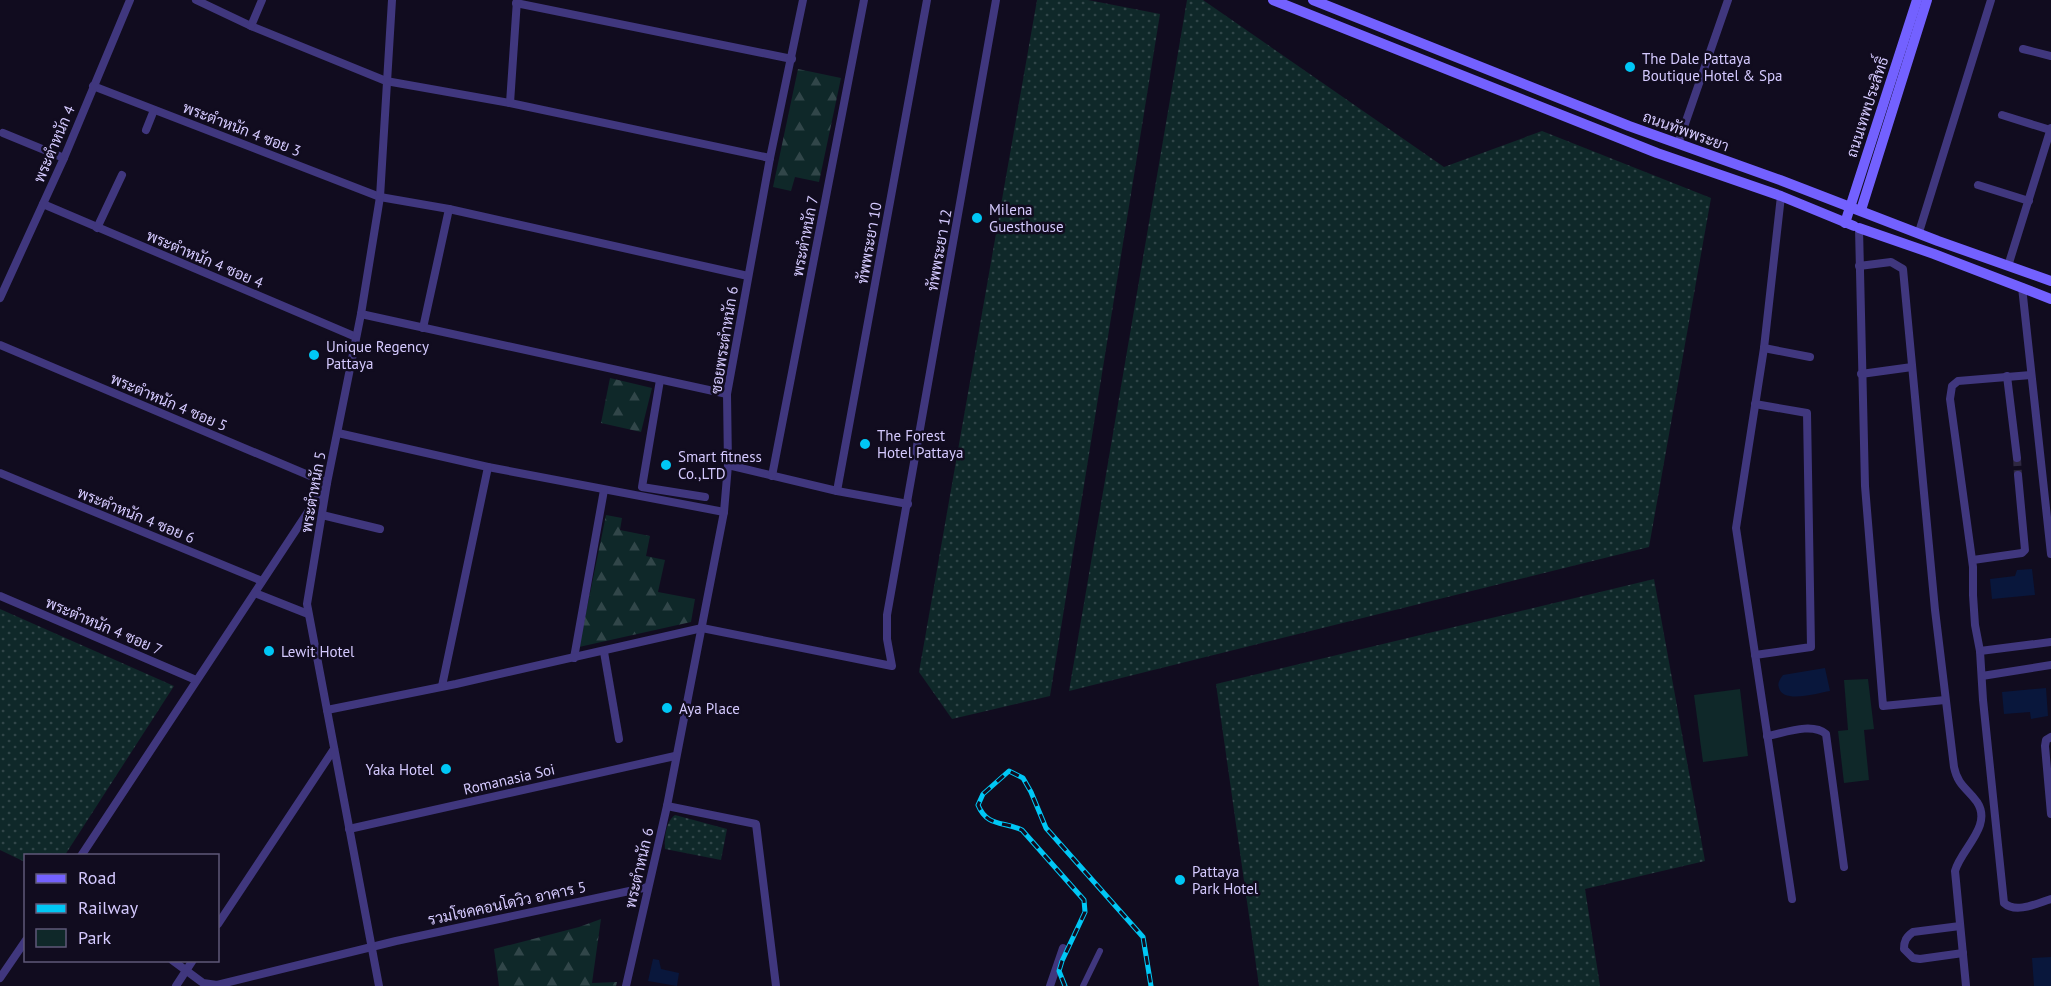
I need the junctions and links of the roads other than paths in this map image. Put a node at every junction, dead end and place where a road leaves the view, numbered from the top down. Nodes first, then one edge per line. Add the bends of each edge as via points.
1 (130, 0) edge
2 (196, 0) edge
3 (262, 0) edge
4 (392, 0) edge
5 (803, 0) edge
6 (864, 0) edge
7 (927, 0) edge
8 (996, 0) edge
9 (1274, 0) edge
10 (1313, 0) edge
11 (1728, 0) edge
12 (1917, 0) edge
13 (1927, 0) edge
14 (1991, 0) edge
15 (517, 1) edge
16 (251, 26) junction
17 (2024, 49) dead end
18 (2051, 57) edge
19 (792, 60) junction
20 (386, 81) junction
21 (93, 86) junction
22 (510, 104) junction
23 (154, 110) junction
24 (2002, 115) dead end
25 (2051, 129) edge
26 (146, 130) dead end
27 (3, 133) dead end
28 (1678, 144) junction
29 (64, 158) junction
30 (770, 158) junction
31 (123, 175) dead end
32 (1977, 185) dead end
33 (1781, 196) junction
34 (380, 197) junction
35 (2029, 201) junction
36 (43, 204) junction
37 (1856, 208) junction
38 (449, 209) junction
39 (1853, 226) junction
40 (97, 228) junction
41 (1919, 232) junction
42 (1859, 266) junction
43 (2008, 266) junction
44 (748, 276) junction
45 (2051, 281) edge
46 (2022, 287) junction
47 (0, 298) edge
48 (2051, 299) edge
49 (361, 314) junction
50 (423, 328) junction
51 (356, 337) junction
52 (0, 345) edge
53 (1764, 348) junction
54 (1810, 357) dead end
55 (1912, 367) junction
56 (1861, 374) junction
57 (2031, 375) junction
58 (2007, 376) junction
59 (660, 380) junction
60 (727, 394) junction
61 (1755, 404) junction
62 (338, 432) junction
63 (2017, 458) tunnel mouth
64 (728, 465) junction
65 (488, 467) junction
66 (0, 473) edge
67 (2018, 475) tunnel mouth
68 (772, 476) junction
69 (327, 483) junction
70 (604, 490) junction
71 (837, 490) junction
72 (705, 497) dead end
73 (908, 504) junction
74 (724, 512) junction
75 (322, 515) junction
76 (380, 529) dead end
77 (2051, 554) edge
78 (1973, 560) junction
79 (262, 581) junction
80 (255, 593) junction
81 (0, 596) edge
82 (308, 614) junction
83 (702, 628) junction
84 (2051, 642) edge
85 (1980, 651) junction
86 (604, 652) junction
87 (1755, 655) junction
88 (574, 658) junction
89 (2051, 665) edge
90 (1982, 676) junction
91 (196, 680) junction
92 (442, 686) junction
93 (1945, 700) junction
94 (327, 710) junction
95 (1767, 736) junction
96 (2051, 737) edge
97 (619, 739) dead end
98 (334, 749) junction
99 (675, 756) junction
100 (667, 806) junction
101 (2051, 814) edge
102 (349, 829) junction
103 (82, 854) edge
104 (1844, 867) dead end
105 (648, 886) junction
106 (1792, 899) dead end
107 (2051, 899) edge
108 (219, 922) edge
109 (1960, 926) junction
110 (24, 943) edge
111 (372, 946) junction
112 (1063, 948) dead end
113 (1100, 951) dead end
114 (1963, 953) junction
115 (175, 962) edge
116 (192, 962) edge
117 (186, 971) junction
118 (0, 978) edge
119 (176, 986) edge
120 (379, 986) edge
121 (626, 986) edge
122 (776, 986) edge
123 (1050, 986) edge
124 (1083, 986) edge
125 (1966, 986) edge

1 - 21 street, พระตำหนัก 4
2 - 16 street
3 - 16 street
4 - 20 street, พระตำหนัก 5
5 - 19 street, ซอยพระตำหนัก 6
6 - 68 street, พระตำหนัก 7
7 - 71 street, ทัพพระยา 10
8 - 73 street, ทัพพระยา 12
9 - 33 main road, ถนนทัพพระยา via 1657,153
10 - 28 main road, ถนนทัพพระยา
11 - 28 street
12 - 37 main road, ถนนเทพประสิทธิ์
13 - 37 main road, ถนนเทพประสิทธิ์
14 - 41 street
15 - 19 street
15 - 22 street
16 - 20 street
17 - 18 street
19 - 30 street, ซอยพระตำหนัก 6
20 - 22 street
20 - 34 street, พระตำหนัก 5
21 - 23 street, พระตำหนัก 4 ซอย 3
21 - 29 street, พระตำหนัก 4
22 - 30 street
23 - 26 street
23 - 34 street, พระตำหนัก 4 ซอย 3
24 - 25 street
25 - 35 street
27 - 29 street
28 - 37 main road, ถนนทัพพระยา
29 - 36 street, พระตำหนัก 4
30 - 44 street, ซอยพระตำหนัก 6
31 - 40 street
32 - 35 street
33 - 39 main road, ถนนทัพพระยา
33 - 53 street
34 - 38 street, พระตำหนัก 4 ซอย 3
34 - 49 street, พระตำหนัก 5
35 - 43 street
36 - 40 street, พระตำหนัก 4 ซอย 4
36 - 47 street, พระตำหนัก 4
37 - 39 main road, ถนนเทพประสิทธิ์
37 - 41 main road, ถนนทัพพระยา
38 - 44 street, พระตำหนัก 4 ซอย 3
38 - 50 street
39 - 42 street
39 - 46 main road, ถนนทัพพระยา
40 - 51 street, พระตำหนัก 4 ซอย 4
41 - 43 main road, ถนนทัพพระยา
42 - 55 street via 1891,262 1903,269
42 - 56 street
43 - 45 main road, ถนนทัพพระยา
44 - 60 street, ซอยพระตำหนัก 6
46 - 48 main road, ถนนทัพพระยา
46 - 57 street
49 - 50 street
49 - 51 street, พระตำหนัก 5
50 - 59 street
51 - 62 street, พระตำหนัก 5
52 - 69 street, พระตำหนัก 4 ซอย 5
53 - 54 street
53 - 61 street
55 - 56 street
55 - 93 street
56 - 93 street via 1882,706
57 - 58 street
57 - 77 street
58 - 63 street
58 - 78 street via 1958,381 1951,390
59 - 60 street
59 - 72 street via 642,487
60 - 64 street, ซอยพระตำหนัก 6
61 - 87 street via 1736,528
61 - 87 street via 1807,413 1811,647
62 - 65 street
62 - 69 street, พระตำหนัก 5
64 - 68 street
64 - 74 street, ซอยพระตำหนัก 6
65 - 70 street
65 - 92 street
66 - 79 street, พระตำหนัก 4 ซอย 6
67 - 78 street via 2025,550
68 - 71 street
69 - 75 street, พระตำหนัก 5
69 - 79 street
70 - 74 street
70 - 88 street
71 - 73 street
73 - 83 street, ทัพพระยา 12 via 887,615 892,666
74 - 83 street, ซอยพระตำหนัก 6
75 - 76 street
75 - 82 street, พระตำหนัก 5
78 - 85 street via 1972,595
79 - 80 street
80 - 82 street
80 - 91 street
81 - 91 street, พระตำหนัก 4 ซอย 7
82 - 94 street, พระตำหนัก 5
83 - 86 street
83 - 99 street, ซอยพระตำหนัก 6
84 - 85 street
85 - 90 street
86 - 88 street
86 - 97 street
87 - 95 street
88 - 92 street
89 - 90 street
90 - 107 street via 2004,903 2021,907
91 - 103 street
92 - 94 street
93 - 109 street via 1957,779 1979,805 1982,819 1955,871
94 - 98 street, พระตำหนัก 5
95 - 104 street via 1806,728 1826,734
95 - 106 street
96 - 101 street via 2046,740 2045,750
98 - 102 street, พระตำหนัก 5
98 - 108 street
99 - 100 street, พระตำหนัก 6
99 - 102 street, Romanasia Soi
100 - 105 street, พระตำหนัก 6
100 - 122 street via 756,824
102 - 111 street, พระตำหนัก 5
105 - 111 street, รวมโชคคอนโดวิว อาคาร 5
105 - 121 street, พระตำหนัก 6
109 - 114 street
109 - 114 street via 1913,932 1904,942 1904,949 1912,958 1920,959
110 - 118 street
111 - 117 street, รวมโชคคอนโดวิว อาคาร 5 via 217,985 203,983
111 - 120 street, พระตำหนัก 5
112 - 123 street
113 - 124 street
114 - 125 street
115 - 117 street, รวมโชคคอนโดวิว อาคาร 5
116 - 117 street
117 - 119 street

